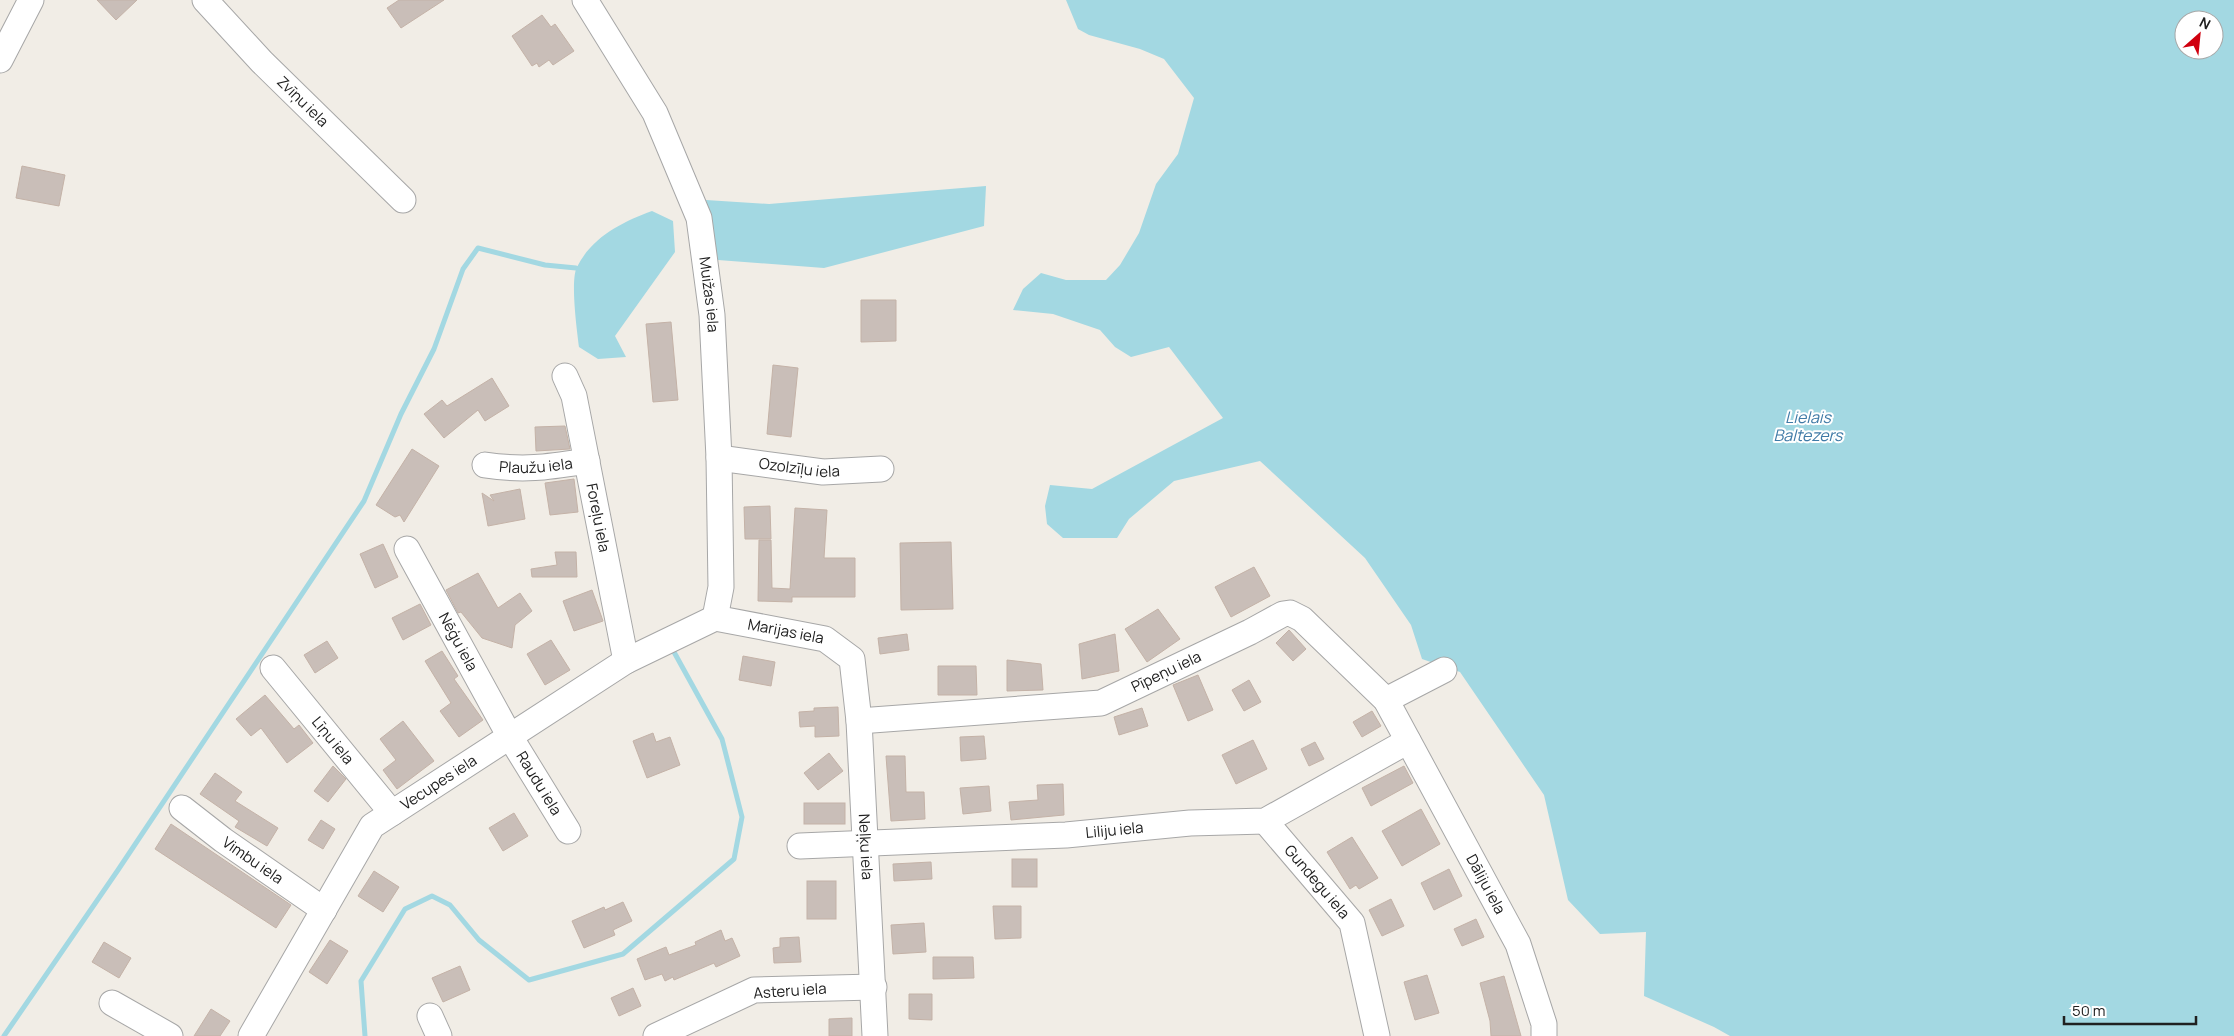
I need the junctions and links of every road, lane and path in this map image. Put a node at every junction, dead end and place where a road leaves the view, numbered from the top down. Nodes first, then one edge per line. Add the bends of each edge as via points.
1 (31, 0) edge
2 (205, 0) edge
3 (585, 0) edge
4 (0, 60) edge
5 (403, 200) dead end
6 (565, 376) dead end
7 (719, 458) junction
8 (587, 460) junction
9 (485, 465) dead end
10 (881, 470) dead end
11 (406, 549) dead end
12 (715, 618) junction
13 (852, 659) joint
14 (626, 661) junction
15 (273, 668) dead end
16 (1444, 670) dead end
17 (1386, 700) junction
18 (859, 721) junction
19 (509, 735) junction
20 (1408, 742) junction
21 (182, 808) dead end
22 (392, 813) junction
23 (1265, 821) junction
24 (568, 832) dead end
25 (865, 844) junction
26 (800, 846) dead end
27 (324, 910) junction
28 (874, 987) junction
29 (112, 1003) dead end
30 (170, 1036) edge
31 (251, 1036) edge
32 (656, 1036) edge
33 (875, 1036) edge
34 (1377, 1036) edge
35 (1544, 1036) edge

1 - 4 street
2 - 5 street, Zvīņu iela via 314,115
3 - 7 street, Muižas iela via 655,113 699,218 712,315
6 - 8 street, Foreļu iela via 574,396
7 - 10 street, Ozolzīļu iela via 822,472
7 - 12 street, Muižas iela via 721,587
8 - 9 street, Plaužu iela via 515,470
8 - 14 street, Foreļu iela
11 - 19 street, Nēģu iela
12 - 13 street, Marijas iela via 825,639
12 - 14 street, Vecupes iela
13 - 18 street, Neļķu iela
14 - 19 street, Vecupes iela
15 - 22 street, Līņu iela
16 - 17 street
17 - 18 street, Pīpeņu iela via 1302,619 1290,613 1101,703
17 - 20 street, Pīpeņu iela
18 - 25 street, Neļķu iela
19 - 22 street, Vecupes iela
19 - 24 street, Raudu iela
20 - 23 street, Liliju iela
20 - 35 street, Dāliju iela via 1518,944 1544,1024
21 - 27 street, Vimbu iela
22 - 27 street, Vecupes iela via 372,826
23 - 25 street, Liliju iela via 1190,823 1066,835
23 - 34 street, Gundegu iela via 1352,923
25 - 26 street, Liliju iela
25 - 28 street, Neļķu iela
27 - 31 street, Vecupes iela
28 - 32 street, Asteru iela via 754,990
28 - 33 street, Neļķu iela
29 - 30 street

